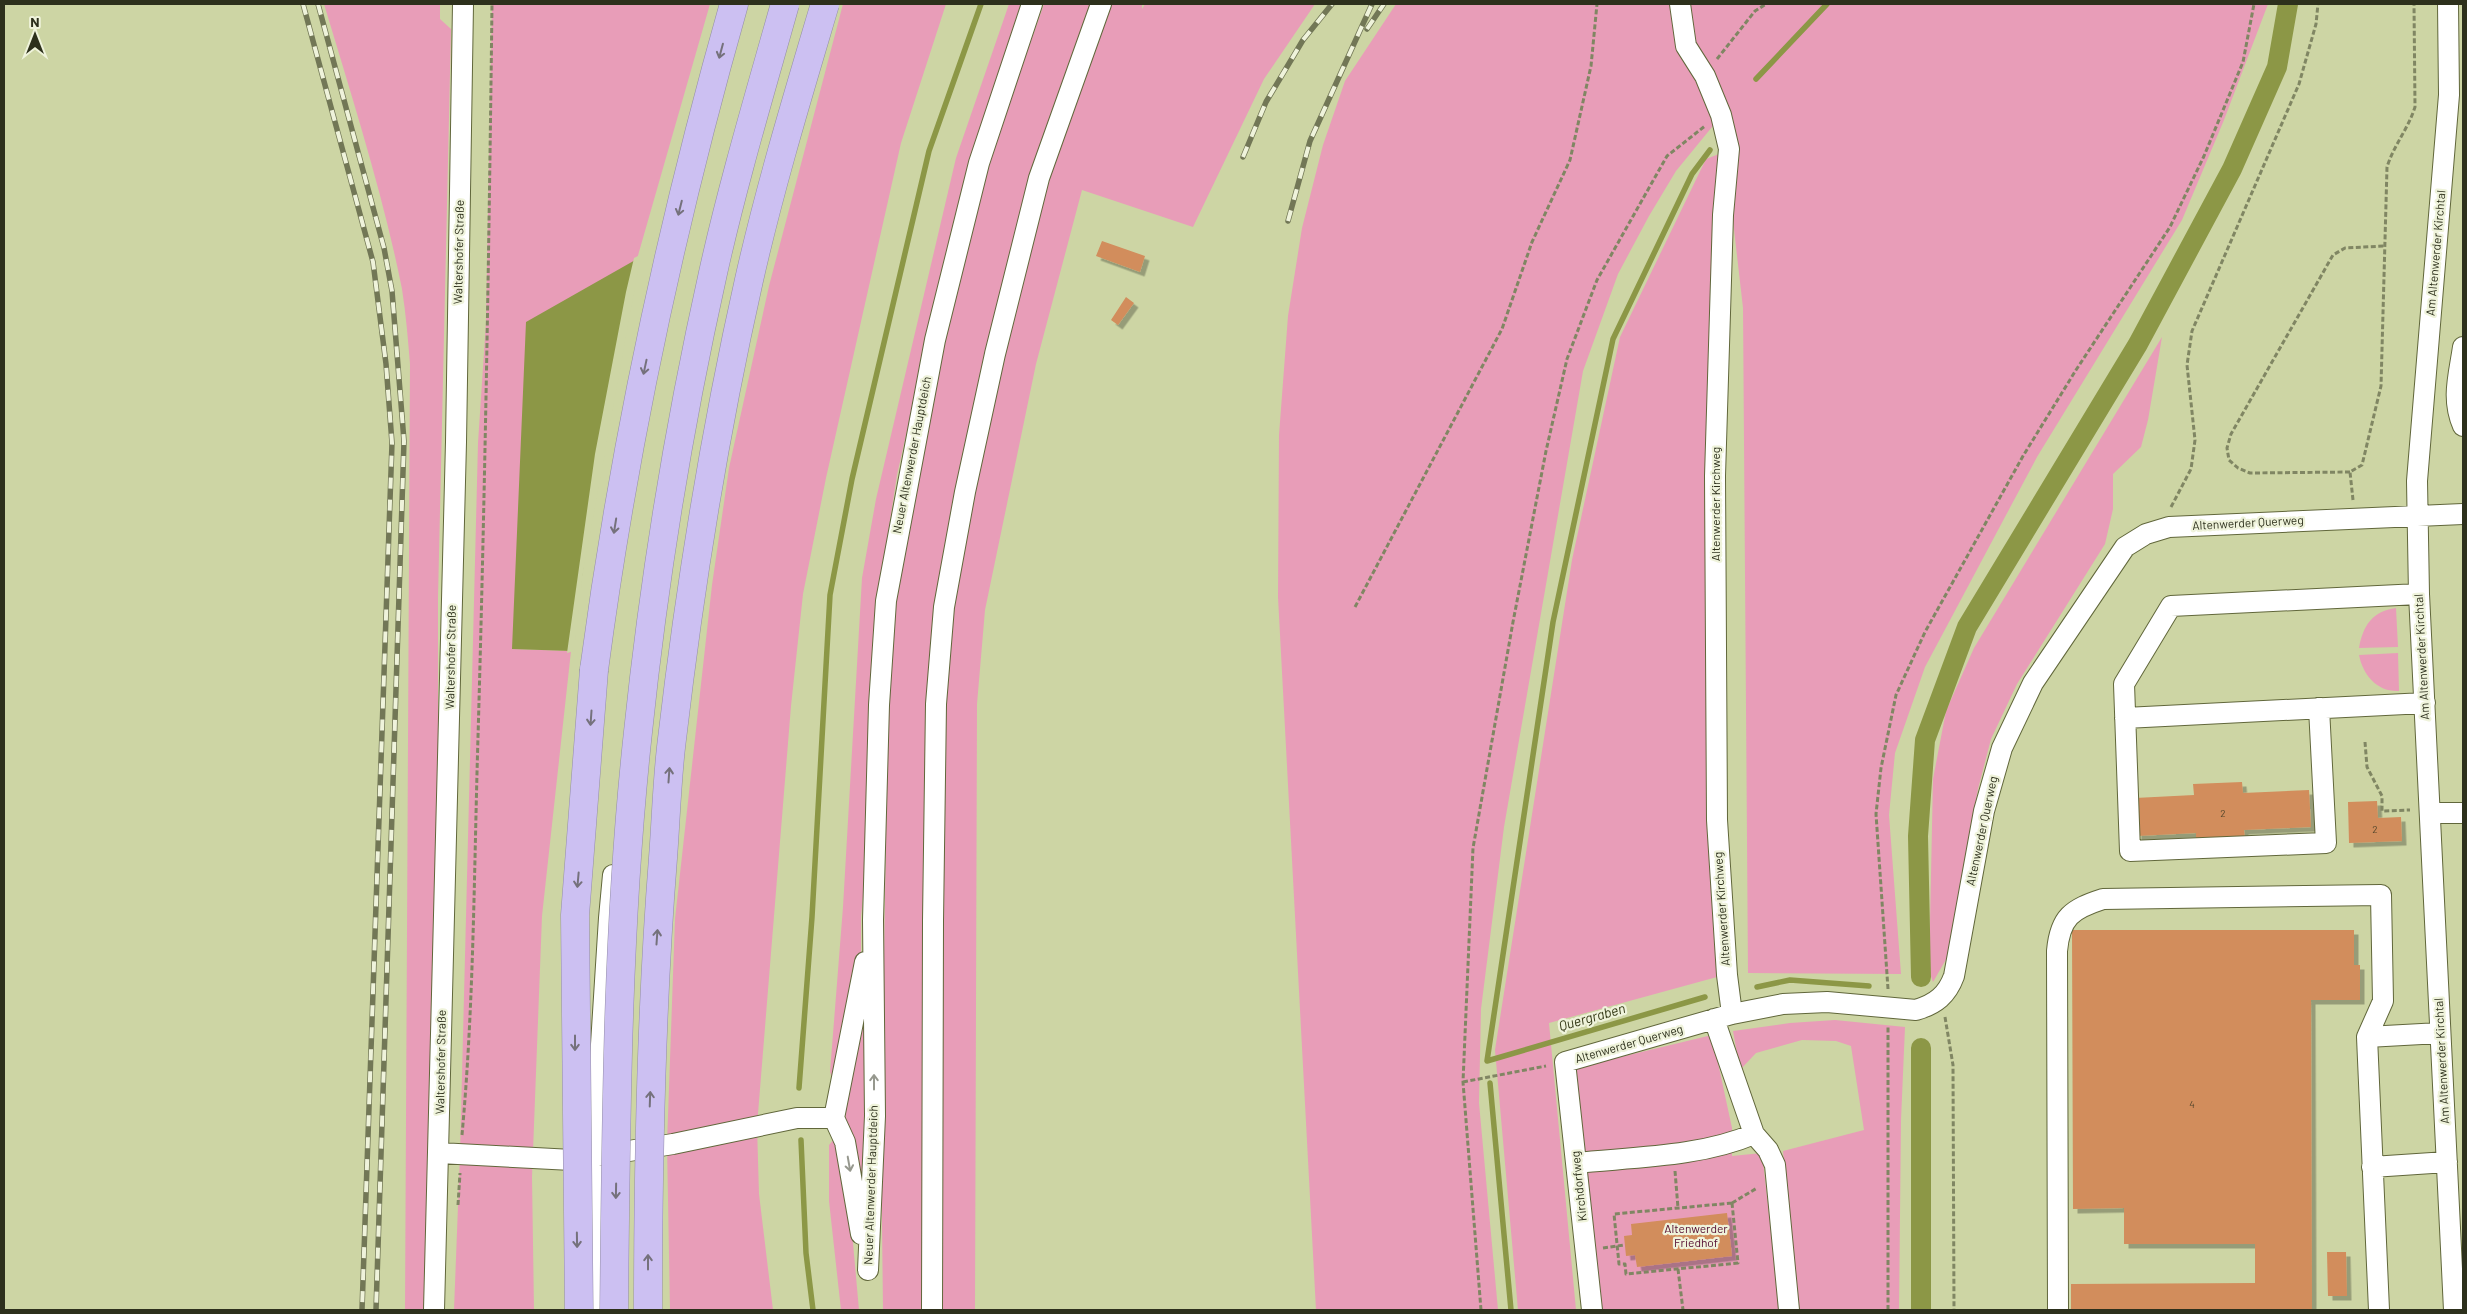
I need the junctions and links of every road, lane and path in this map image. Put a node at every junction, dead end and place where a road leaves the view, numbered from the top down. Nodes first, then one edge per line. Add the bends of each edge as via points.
1 (463, 4) edge
2 (492, 4) edge
3 (734, 4) edge
4 (771, 4) edge
5 (785, 4) edge
6 (825, 4) edge
7 (1032, 4) edge
8 (1101, 4) edge
9 (1597, 4) edge
10 (1680, 4) edge
11 (1766, 4) edge
12 (2254, 4) edge
13 (2318, 4) edge
14 (2414, 4) edge
15 (2448, 4) edge
16 (1705, 76) junction
17 (1721, 115) junction
18 (2384, 246) junction
19 (2463, 347) edge
20 (2463, 426) edge
21 (2350, 472) junction
22 (2353, 500) dead end
23 (2463, 514) edge
24 (2417, 515) junction
25 (2169, 527) junction
26 (2418, 594) junction
27 (1355, 607) dead end
28 (2425, 703) junction
29 (2319, 708) junction
30 (2125, 718) junction
31 (2365, 742) dead end
32 (2430, 811) junction
33 (2463, 813) edge
34 (873, 920) junction
35 (1937, 1001) junction
36 (1888, 1008) junction
37 (1723, 1017) junction
38 (2440, 1033) junction
39 (2367, 1037) junction
40 (1565, 1062) junction
41 (1463, 1082) junction
42 (834, 1118) junction
43 (1754, 1134) junction
44 (439, 1153) junction
45 (1673, 1153) junction
46 (460, 1154) junction
47 (594, 1155) junction
48 (1576, 1163) junction
49 (2372, 1167) junction
50 (2453, 1168) edge
51 (1766, 1184) dead end
52 (1732, 1203) junction
53 (1678, 1208) junction
54 (458, 1213) dead end
55 (1735, 1234) junction
56 (1729, 1235) dead end
57 (1624, 1245) dead end
58 (1617, 1246) junction
59 (1601, 1248) dead end
60 (1678, 1268) junction
61 (434, 1310) edge
62 (579, 1310) edge
63 (599, 1310) edge
64 (614, 1310) edge
65 (648, 1310) edge
66 (932, 1310) edge
67 (1481, 1310) edge
68 (1592, 1310) edge
69 (1682, 1310) edge
70 (1789, 1310) edge
71 (1888, 1310) edge
72 (1954, 1310) edge
73 (2058, 1310) edge
74 (2379, 1310) edge
75 (2454, 1310) edge

1 - 44 street, Waltershofer Straße
2 - 46 path via 487,394 474,922 467,1085
3 -> 62 highway, bridge via 666,263 622,487 594,670 575,915
4 - 47 street via 704,272 646,580 609,918
5 -> 64 highway, bridge via 713,273 657,572 637,734 625,893 617,1064
65 -> 6 highway, bridge via 648,1166 655,956 671,741 700,539 749,280
7 - 34 street, Neuer Altenwerder Hauptdeich via 979,163 935,340 886,601 879,705
8 - 66 street via 1039,178 964,492 944,607 936,734 932,921
9 - 27 path via 1591,66 1570,160 1532,242 1502,329
10 - 16 street, Altenwerder Kirchweg via 1686,46
11 - 16 path via 1755,11
12 - 36 path via 2242,62 2204,156 2170,228 2023,456 1925,632 1896,695 1881,768 1876,814
13 - 25 path via 2316,24 2299,84 2192,331 2188,365 2195,440 2191,469 2171,507
14 - 18 path via 2415,107 2387,167
15 - 24 street, Am Altenwerder Kirchtal via 2449,95
16 - 17 street, Altenwerder Kirchweg
17 - 37 street, Altenwerder Kirchweg via 1729,149 1723,216 1716,476 1717,820 1727,975
17 - 41 path via 1667,156 1597,280 1567,359 1546,451 1473,848
18 - 21 path via 2381,386 2362,465
18 - 21 path via 2345,248 2333,255 2231,434 2227,448 2229,460 2250,473
19 - 20 street via 2456,394 2457,412
21 - 22 path
23 - 24 street, Altenwerder Querweg
24 - 25 street, Altenwerder Querweg
24 - 26 street, Am Altenwerder Kirchtal
25 - 35 street, Altenwerder Querweg via 2146,534 2125,547 2033,683 2012,723 1984,811 1954,976 1947,991
26 - 28 street, Am Altenwerder Kirchtal
26 - 30 street via 2171,606 2124,684
28 - 29 street
28 - 32 street, Am Altenwerder Kirchtal
29 - 30 street
29 - 30 street via 2326,843 2130,851
31 - 32 path via 2366,767 2382,796 2382,811
32 - 33 street
32 - 38 street, Am Altenwerder Kirchtal
34 - 42 street, Neuer Altenwerder Hauptdeich
42 -> 34 street, Neuer Altenwerder Hauptdeich via 845,1142 868,1270 874,1116
35 - 36 street, Altenwerder Querweg via 1916,1010
35 - 72 path via 1947,1025 1953,1065
36 - 37 street, Altenwerder Querweg via 1802,1002
36 - 71 path
37 - 40 street, Altenwerder Querweg
37 - 43 street, Altenwerder Kirchweg
38 - 39 street
38 - 50 street, Am Altenwerder Kirchtal
39 - 49 street
39 - 73 street via 2383,1001 2381,895 2103,900 2082,906 2068,918 2058,931 2057,951
40 - 41 path, Altenwerder Querweg
40 - 48 street, Kirchdorfweg
41 - 67 path
42 - 47 street via 796,1118 673,1144
43 - 45 street via 1732,1143
43 - 70 street, Altenwerder Kirchweg via 1768,1150 1775,1165
44 - 46 street
44 - 61 street, Waltershofer Straße
45 - 48 street
45 - 53 path
46 - 47 street via 572,1160
46 - 54 path
47 - 63 street
48 - 68 street, Kirchdorfweg
49 - 50 street
49 - 74 street
50 - 75 street, Am Altenwerder Kirchtal
51 - 52 path
52 - 53 path
52 - 55 path
53 - 58 path via 1614,1214
55 - 56 path
55 - 60 path via 1738,1263
57 - 58 path
58 - 59 path
58 - 60 path via 1619,1264 1625,1264 1626,1274
60 - 69 path

